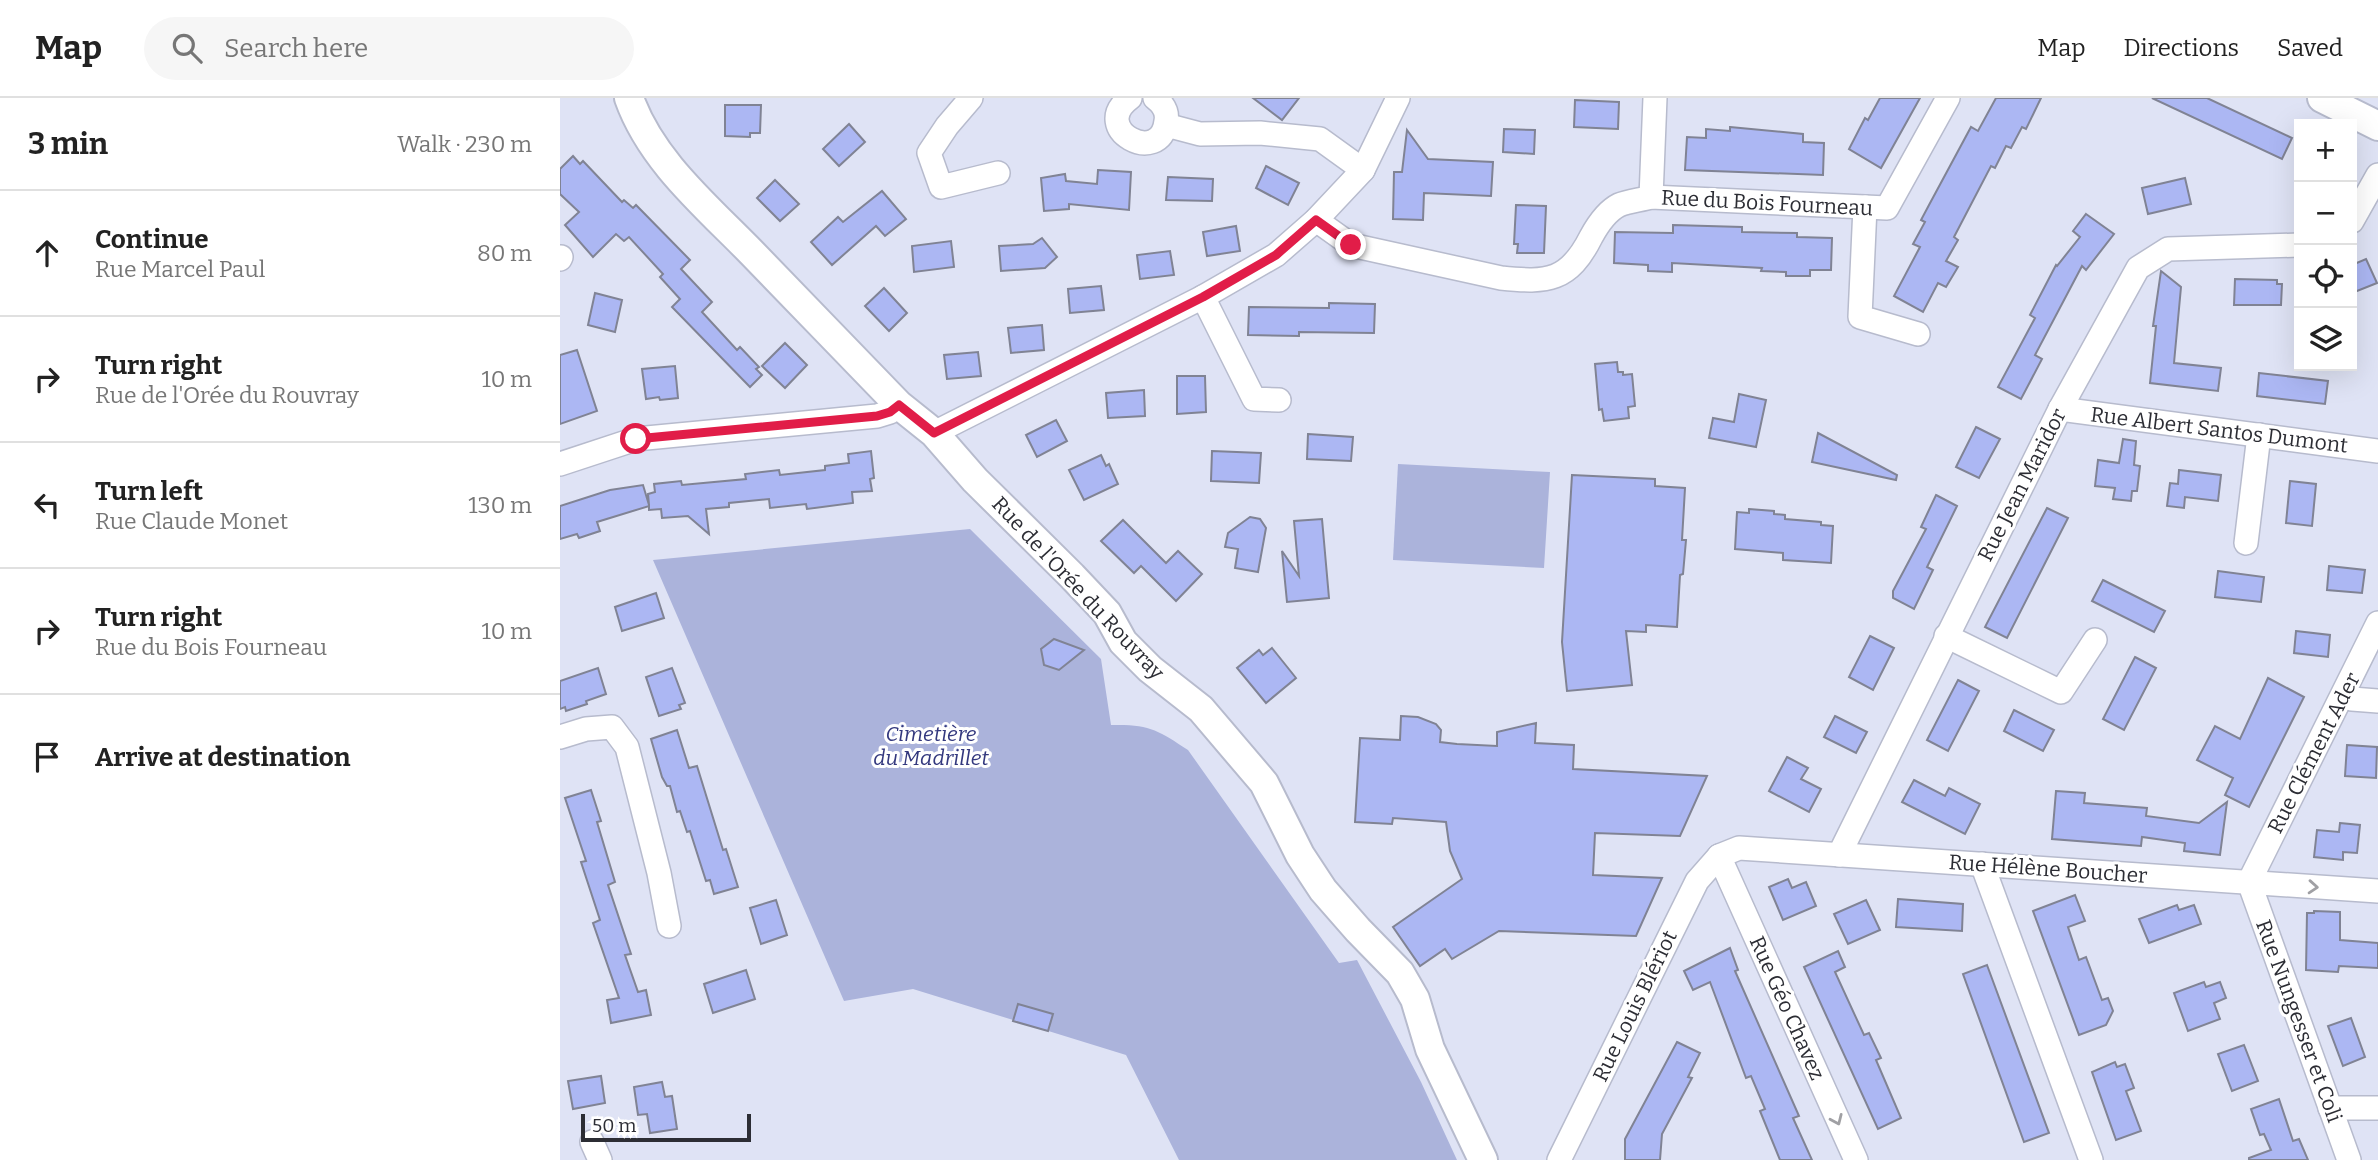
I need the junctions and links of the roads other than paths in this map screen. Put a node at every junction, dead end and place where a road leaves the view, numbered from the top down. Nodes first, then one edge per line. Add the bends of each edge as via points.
1 (629, 98) edge
2 (971, 98) edge
3 (1130, 98) edge
4 (1155, 98) edge
5 (1398, 98) edge
6 (1655, 98) edge
7 (1948, 98) edge
8 (2322, 98) edge
9 (1166, 125) junction
10 (2378, 126) edge
11 (1363, 170) junction
12 (998, 173) dead end
13 (2378, 175) edge
14 (1651, 197) junction
15 (1865, 207) junction
16 (2357, 212) edge
17 (1316, 220) junction
18 (2294, 245) edge
19 (1203, 297) junction
20 (1918, 334) dead end
21 (1279, 400) dead end
22 (899, 405) junction
23 (2060, 410) junction
24 (934, 433) junction
25 (2259, 435) junction
26 (2378, 451) edge
27 (560, 464) edge
28 (2246, 543) dead end
29 (2378, 623) edge
30 (1946, 636) junction
31 (2095, 640) dead end
32 (2343, 695) junction
33 (2378, 701) edge
34 (560, 737) edge
35 (1839, 855) junction
36 (1719, 856) junction
37 (1982, 864) junction
38 (2249, 883) junction
39 (2378, 891) edge
40 (669, 926) dead end
41 (2330, 1108) junction
42 (2378, 1108) edge
43 (1483, 1160) edge
44 (1559, 1160) edge
45 (1856, 1160) edge
46 (2091, 1160) edge
47 (2349, 1160) edge

1 - 22 street, Rue de l'Orée du Rouvray via 660,156
2 - 12 street via 929,153 941,187
3 - 9 street via 1118,117 1127,138 1150,142
4 - 9 street via 1165,109
5 - 11 street
6 - 14 street
7 - 15 street, Rue du Bois Fourneau via 1887,208
8 - 10 street
9 - 11 street via 1200,134 1320,139
11 - 17 street
13 - 16 street
14 - 15 street, Rue du Bois Fourneau
14 - 17 street, Rue du Bois Fourneau via 1619,205 1598,225 1577,262 1560,275 1524,280 1351,245
15 - 20 street via 1860,317
17 - 19 street via 1276,255
18 - 23 street, Rue Jean Maridor via 2168,249 2138,268
19 - 21 street via 1254,399
19 - 24 street
22 - 24 street, Rue de l'Orée du Rouvray
22 - 27 street via 877,416 636,439
23 - 25 street, Rue Albert Santos Dumont
23 - 30 street, Rue Jean Maridor
24 - 43 street, Rue de l'Orée du Rouvray via 1107,613 1123,642 1201,709 1264,783 1323,890 1400,973
25 - 26 street, Rue Albert Santos Dumont
25 - 28 street
29 - 32 street, Rue Clément Ader
30 - 31 street via 2061,692
30 - 35 street, Rue Jean Maridor
32 - 33 street
32 - 38 street, Rue Clément Ader
34 - 40 street via 612,727 627,747
35 - 36 street, Rue Hélène Boucher via 1739,848
35 - 37 street, Rue Hélène Boucher
36 - 44 street, Rue Louis Blériot via 1697,881
36 -> 45 street, Rue Géo Chavez
37 - 38 street, Rue Hélène Boucher
37 - 46 street
38 -> 39 street, Rue Hélène Boucher
38 - 41 street, Rue Nungesser et Coli
41 - 42 street
41 - 47 street, Rue Nungesser et Coli

